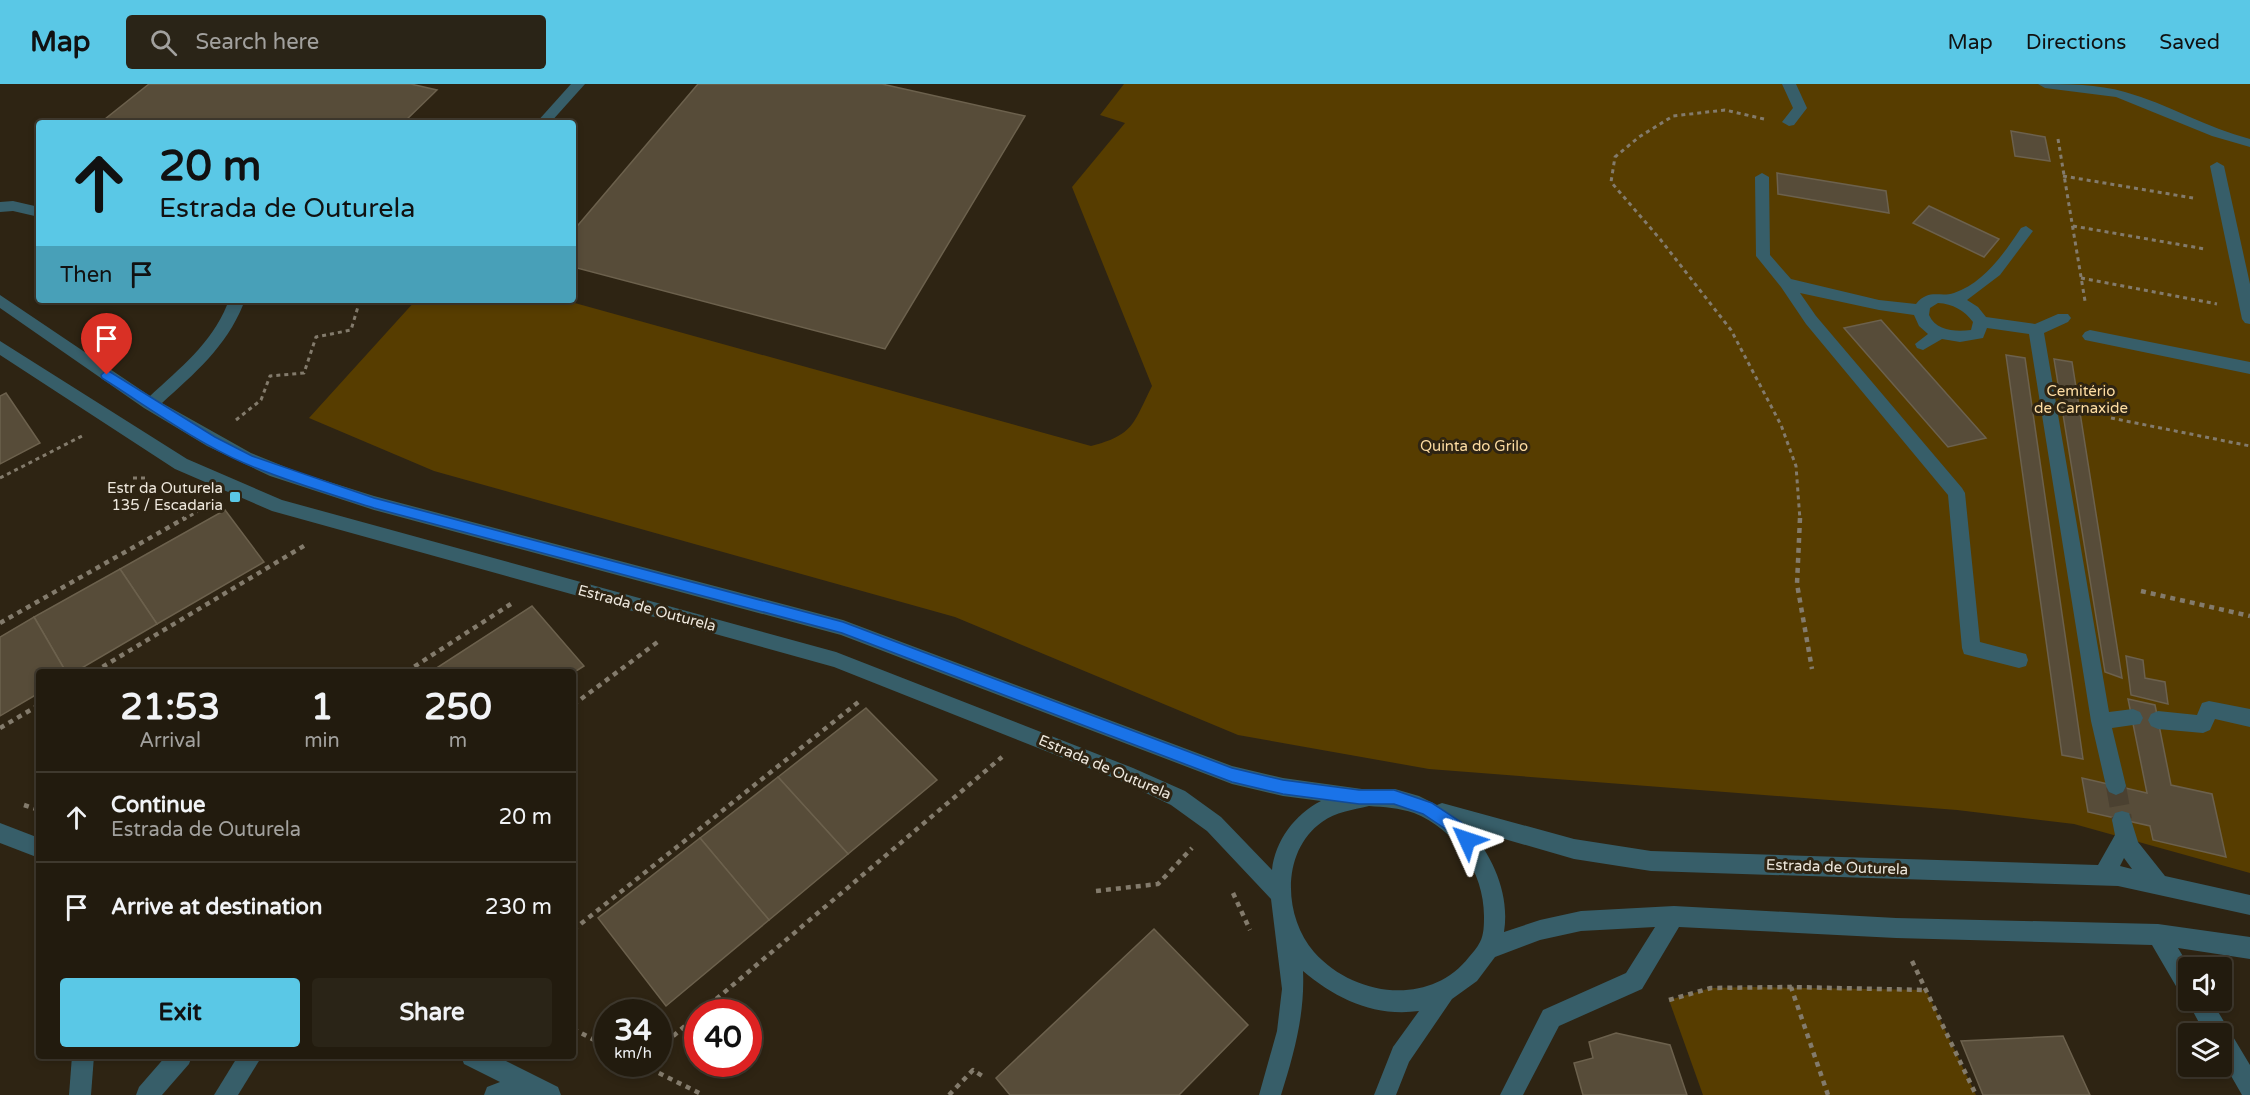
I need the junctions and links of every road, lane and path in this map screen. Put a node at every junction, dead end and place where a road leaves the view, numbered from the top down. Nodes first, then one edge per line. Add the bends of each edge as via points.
1 (578, 84) edge
2 (1789, 84) edge
3 (2045, 84) edge
4 (546, 120) edge
5 (1789, 122) joint
6 (2058, 140) dead end
7 (2250, 142) edge
8 (2217, 166) dead end
9 (2063, 176) junction
10 (1762, 177) dead end
11 (2225, 204) junction
12 (0, 207) edge
13 (36, 211) edge
14 (2073, 226) junction
15 (2026, 231) dead end
16 (2236, 255) junction
17 (2081, 279) junction
18 (1786, 283) junction
19 (0, 300) edge
20 (1953, 300) junction
21 (234, 303) edge
22 (359, 303) edge
23 (1921, 310) junction
24 (2249, 314) edge
25 (2063, 318) dead end
26 (1981, 322) junction
27 (2036, 330) junction
28 (1940, 333) junction
29 (2090, 336) joint
30 (1923, 344) dead end
31 (3, 352) edge
32 (2250, 368) edge
33 (261, 400) dead end
34 (152, 404) junction
35 (2111, 418) dead end
36 (89, 432) dead end
37 (2250, 446) edge
38 (0, 478) edge
39 (209, 504) dead end
40 (304, 539) dead end
41 (2141, 591) dead end
42 (522, 597) dead end
43 (2250, 616) edge
44 (0, 623) edge
45 (667, 636) dead end
46 (2019, 660) dead end
47 (99, 669) edge
48 (411, 669) edge
49 (1812, 669) dead end
50 (867, 695) dead end
51 (576, 703) edge
52 (36, 707) edge
53 (2133, 718) dead end
54 (2250, 718) edge
55 (2158, 720) dead end
56 (2101, 721) junction
57 (0, 728) edge
58 (996, 748) dead end
59 (2116, 786) tunnel mouth
60 (1359, 797) junction
61 (1427, 808) junction
62 (0, 833) edge
63 (1197, 843) dead end
64 (36, 847) edge
65 (2104, 875) junction
66 (1229, 885) dead end
67 (2159, 885) junction
68 (1096, 891) dead end
69 (1279, 892) junction
70 (2250, 905) edge
71 (1674, 916) junction
72 (576, 928) edge
73 (1287, 928) junction
74 (1896, 928) junction
75 (1251, 933) dead end
76 (2158, 935) junction
77 (2250, 948) edge
78 (1488, 949) junction
79 (2178, 968) edge
80 (1791, 987) junction
81 (1926, 990) junction
82 (1443, 995) junction
83 (717, 999) edge
84 (1669, 1000) dead end
85 (684, 1026) edge
86 (576, 1031) edge
87 (672, 1036) edge
88 (594, 1040) edge
89 (2232, 1057) edge
90 (83, 1059) edge
91 (178, 1059) edge
92 (249, 1059) edge
93 (478, 1059) edge
94 (667, 1077) edge
95 (984, 1077) dead end
96 (2250, 1087) edge
97 (542, 1091) edge
98 (80, 1095) edge
99 (147, 1095) edge
100 (225, 1095) edge
101 (495, 1095) edge
102 (703, 1095) edge
103 (949, 1095) edge
104 (1270, 1095) edge
105 (1385, 1095) edge
106 (1511, 1095) edge
107 (1828, 1095) edge
108 (1976, 1095) edge

1 - 4 street
2 - 5 street via 1800,108
3 - 7 street via 2118,94 2202,128
5 - 49 path via 1725,110 1673,116 1615,157 1611,182 1731,330 1781,425 1796,466 1800,510 1797,584
6 - 9 path
8 - 11 street
9 - 11 path
9 - 14 path
10 - 18 street via 1763,256
11 - 16 street
12 - 13 street
14 - 16 path
14 - 17 path
15 - 20 street via 2015,250 1992,274 1970,294
16 - 24 street
17 - 24 path
17 - 29 path
18 - 23 street via 1879,305
18 - 46 street via 1810,320 1956,493 1971,648
19 - 34 street, Estrada de Outurela
20 - 23 street via 1935,298 1923,304
20 - 26 street via 1971,308
21 - 34 street via 229,323 212,346
22 - 33 path via 351,330 316,337 304,374 270,376
23 - 28 street via 1926,322
25 - 27 street
26 - 27 street
26 - 28 street via 1978,334 1971,337
27 - 56 street
28 - 30 street
29 - 32 street
31 - 69 street, Estrada de Outurela via 181,464 278,506 836,660 1126,774 1178,798 1214,824
34 - 60 street, Estrada de Outurela via 248,459 304,481 843,628 1232,775 1283,787
35 - 37 path
36 - 38 path
39 - 44 path
40 - 47 path via 312,541
41 - 43 path
42 - 48 path
45 - 51 path
50 - 72 path
52 - 57 path
53 - 56 street
54 - 55 street via 2209,709 2203,724
56 - 59 street
58 - 83 path via 1006,753
60 - 61 street via 1394,797
60 - 69 street via 1326,807 1301,828 1284,857
61 - 65 street, Estrada de Outurela via 1574,849 1651,861
61 - 78 street via 1455,827 1478,853 1492,884 1496,917
62 - 64 street
63 - 68 path via 1158,884
65 - 67 street, Estrada de Outurela
65 - 67 street via 2113,863 2123,829 2136,861
66 - 75 path
67 - 70 street, Estrada de Outurela
69 - 73 street
71 - 74 street
71 - 78 street via 1581,921 1540,930
71 - 106 street via 1634,981 1551,1018
73 - 82 street via 1308,961 1337,986 1373,1000 1409,1004
73 - 104 street via 1293,987 1290,1033
74 - 76 street
74 - 81 path
76 - 77 street
76 - 79 street
78 - 82 street via 1470,976
80 - 81 path
80 - 84 path via 1711,988
80 - 107 path
81 - 108 path
82 - 105 street via 1401,1055
85 - 87 path
86 - 88 path
89 - 96 street
90 - 98 street
91 - 99 street
92 - 100 street
93 - 97 street
94 - 102 path
95 - 103 path via 973,1070
97 - 101 street

